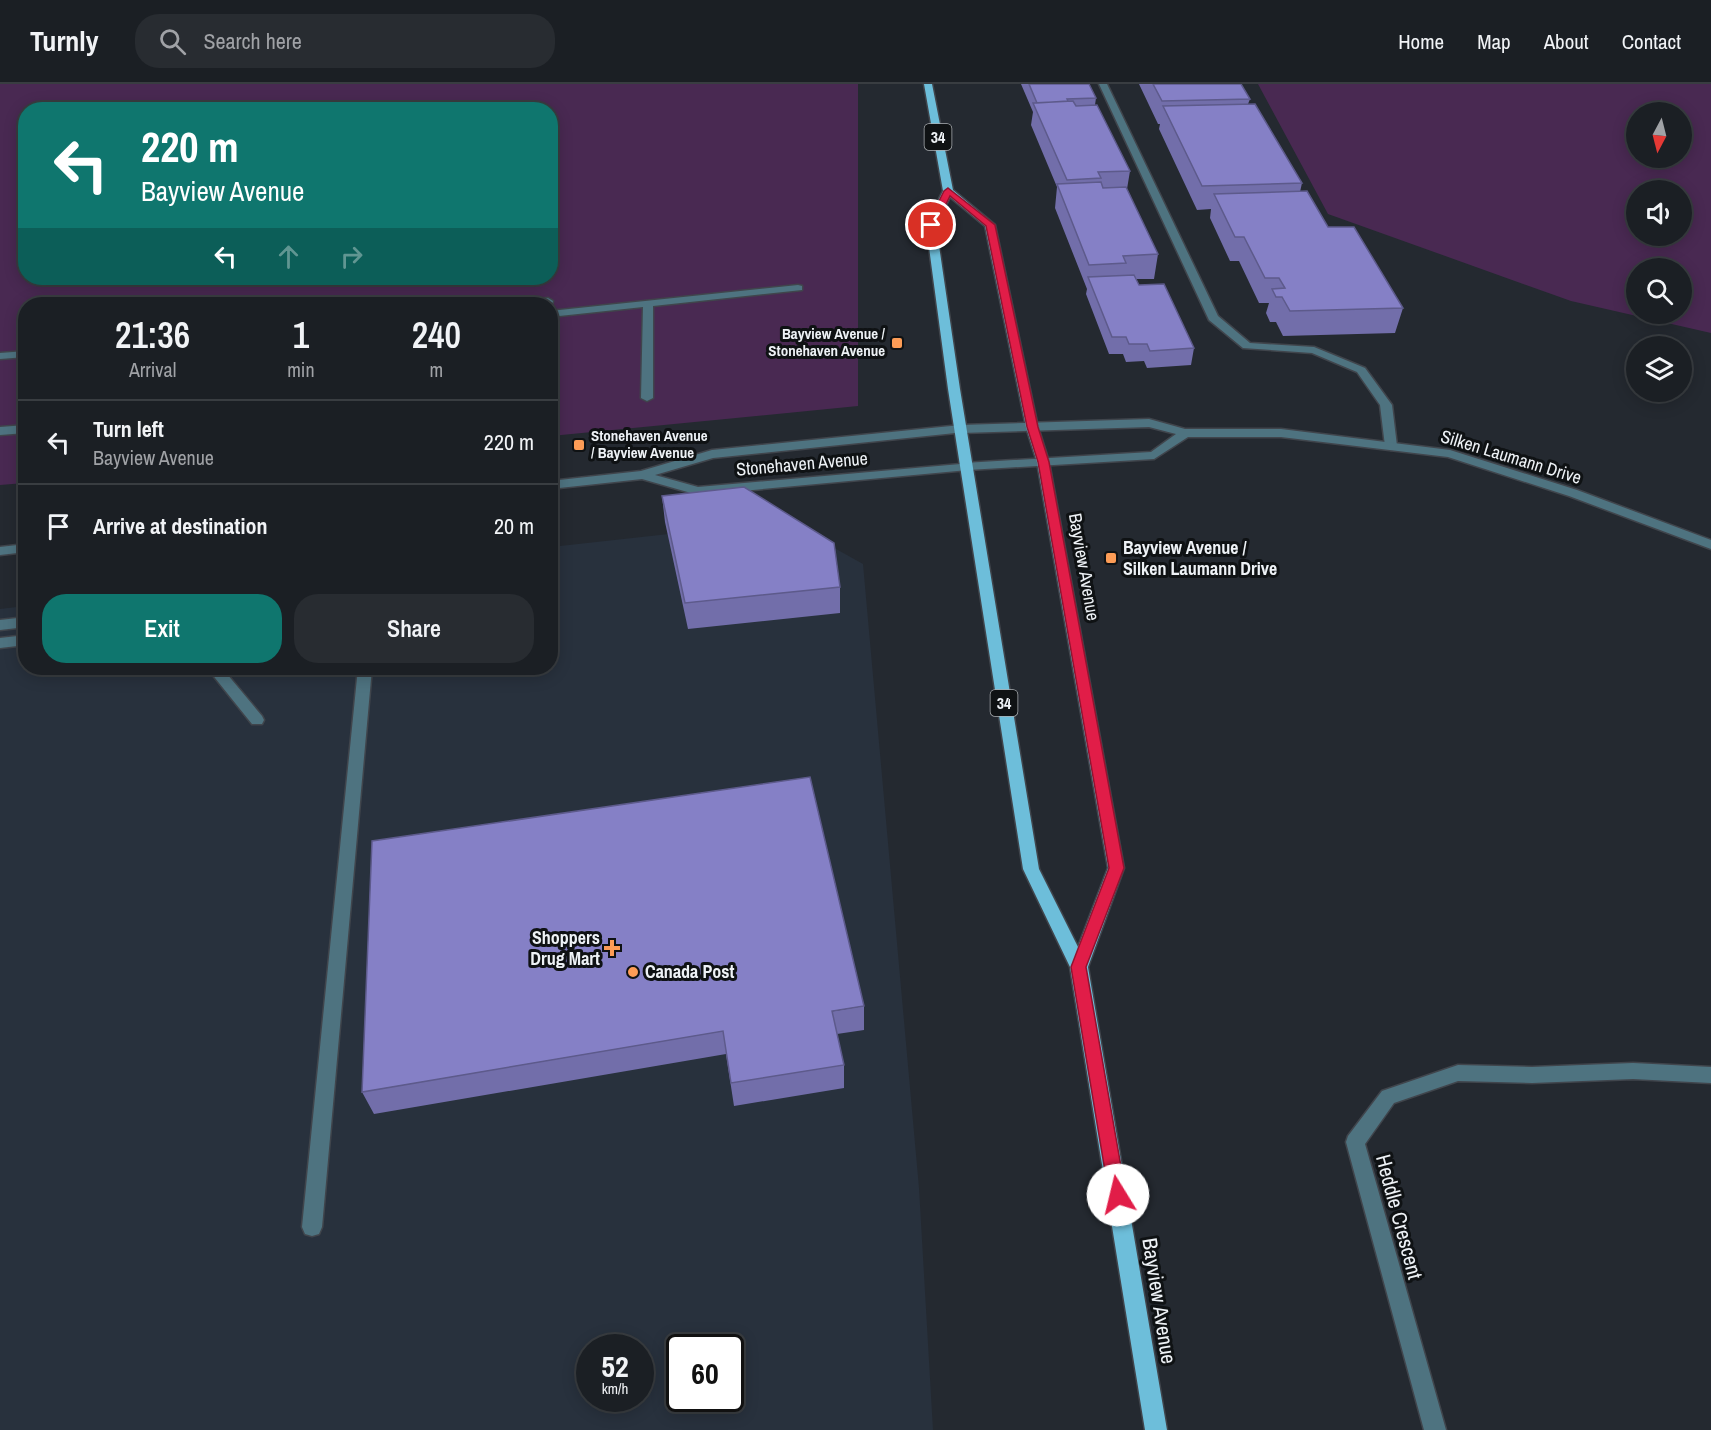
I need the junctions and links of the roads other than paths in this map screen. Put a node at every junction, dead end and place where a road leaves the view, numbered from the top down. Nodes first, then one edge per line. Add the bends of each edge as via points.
1 (928, 84) edge
2 (1103, 84) edge
3 (948, 191) junction
4 (798, 288) dead end
5 (648, 303) junction
6 (558, 313) edge
7 (18, 355) edge
8 (0, 356) edge
9 (646, 398) dead end
10 (1032, 427) junction
11 (961, 429) junction
12 (18, 430) edge
13 (0, 431) edge
14 (1185, 433) junction
15 (1391, 446) junction
16 (1043, 462) junction
17 (968, 466) junction
18 (642, 474) junction
19 (558, 484) edge
20 (1711, 545) edge
21 (18, 549) edge
22 (0, 551) edge
23 (18, 623) edge
24 (0, 625) edge
25 (18, 641) edge
26 (0, 644) edge
27 (220, 675) edge
28 (363, 675) edge
29 (257, 720) dead end
30 (1078, 967) junction
31 (1711, 1075) edge
32 (312, 1227) dead end
33 (1156, 1430) edge
34 (1435, 1430) edge

1 - 3 main road, 34
2 - 15 street via 1214,318 1247,346 1314,350 1361,370 1386,405
3 - 10 main road, Bayview Avenue via 990,225
3 - 11 main road, Bayview Avenue / 34 via 931,225
4 - 5 street
5 - 6 street
5 - 9 street
7 - 8 street
10 - 11 street, Silken Laumann Drive
10 - 14 street, Silken Laumann Drive via 1149,423
10 - 16 main road, Bayview Avenue
11 - 17 main road, Bayview Avenue / 34
11 - 18 street, Stonehaven Avenue via 712,454
12 - 13 street
14 - 15 street, Silken Laumann Drive via 1281,433
14 - 16 street via 1154,455
15 - 20 street, Silken Laumann Drive via 1450,454 1573,493
16 - 17 street
16 - 30 main road, Bayview Avenue via 1116,868
17 - 18 street, Stonehaven Avenue via 698,491
17 - 30 main road, Bayview Avenue / 34 via 1031,869
18 - 19 street, Stonehaven Avenue
21 - 22 street
23 - 24 street
25 - 26 street
27 - 29 street
28 - 32 street
30 - 33 main road, Bayview Avenue / 34
31 - 34 street, Heddle Crescent via 1633,1071 1458,1073 1388,1097 1355,1142

